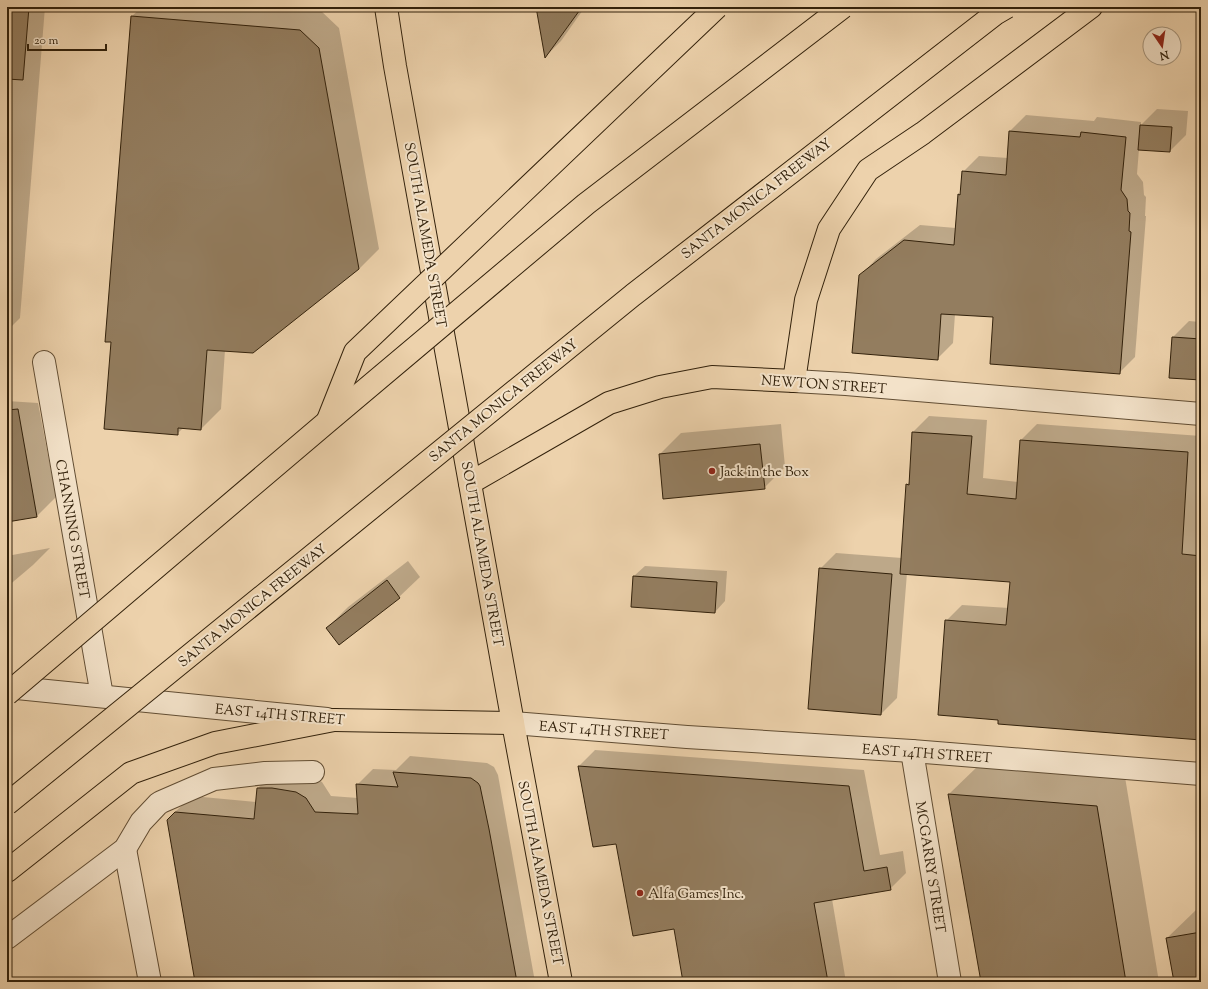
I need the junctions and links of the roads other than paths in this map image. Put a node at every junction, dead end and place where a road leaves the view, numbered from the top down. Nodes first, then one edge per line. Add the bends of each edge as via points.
1 (386, 7) edge
2 (717, 7) edge
3 (843, 7) edge
4 (1007, 7) edge
5 (1091, 7) edge
6 (44, 362) dead end
7 (794, 381) junction
8 (1201, 414) edge
9 (327, 422) junction
10 (470, 483) junction
11 (7, 687) edge
12 (7, 694) edge
13 (102, 696) junction
14 (334, 720) junction
15 (513, 723) junction
16 (912, 752) junction
17 (312, 772) dead end
18 (1201, 774) edge
19 (7, 804) edge
20 (125, 849) junction
21 (11, 867) edge
22 (7, 938) edge
23 (150, 982) edge
24 (561, 982) edge
25 (950, 982) edge

1 - 10 main road, SOUTH ALAMEDA STREET
2 - 9 main road, bridge via 355,352
3 - 9 main road, bridge via 586,204
4 - 19 main road, SANTA MONICA FREEWAY, bridge via 633,295
5 - 7 main road via 923,133 868,170 829,229 806,300
6 - 13 street, CHANNING STREET
7 - 8 street, NEWTON STREET
7 - 10 main road, NEWTON STREET via 712,377 660,387 609,403
9 - 12 main road, bridge
10 - 15 main road, SOUTH ALAMEDA STREET
11 - 13 street, EAST 14TH STREET
13 - 14 street, EAST 14TH STREET
14 - 15 main road, EAST 14TH STREET
14 - 21 main road via 214,743 131,773
15 - 16 street, EAST 14TH STREET
15 - 24 main road, SOUTH ALAMEDA STREET
16 - 18 street, EAST 14TH STREET
16 - 25 street, MCGARRY STREET
17 - 20 street via 264,773 214,779 158,804 141,822
20 - 22 street
20 - 23 street

